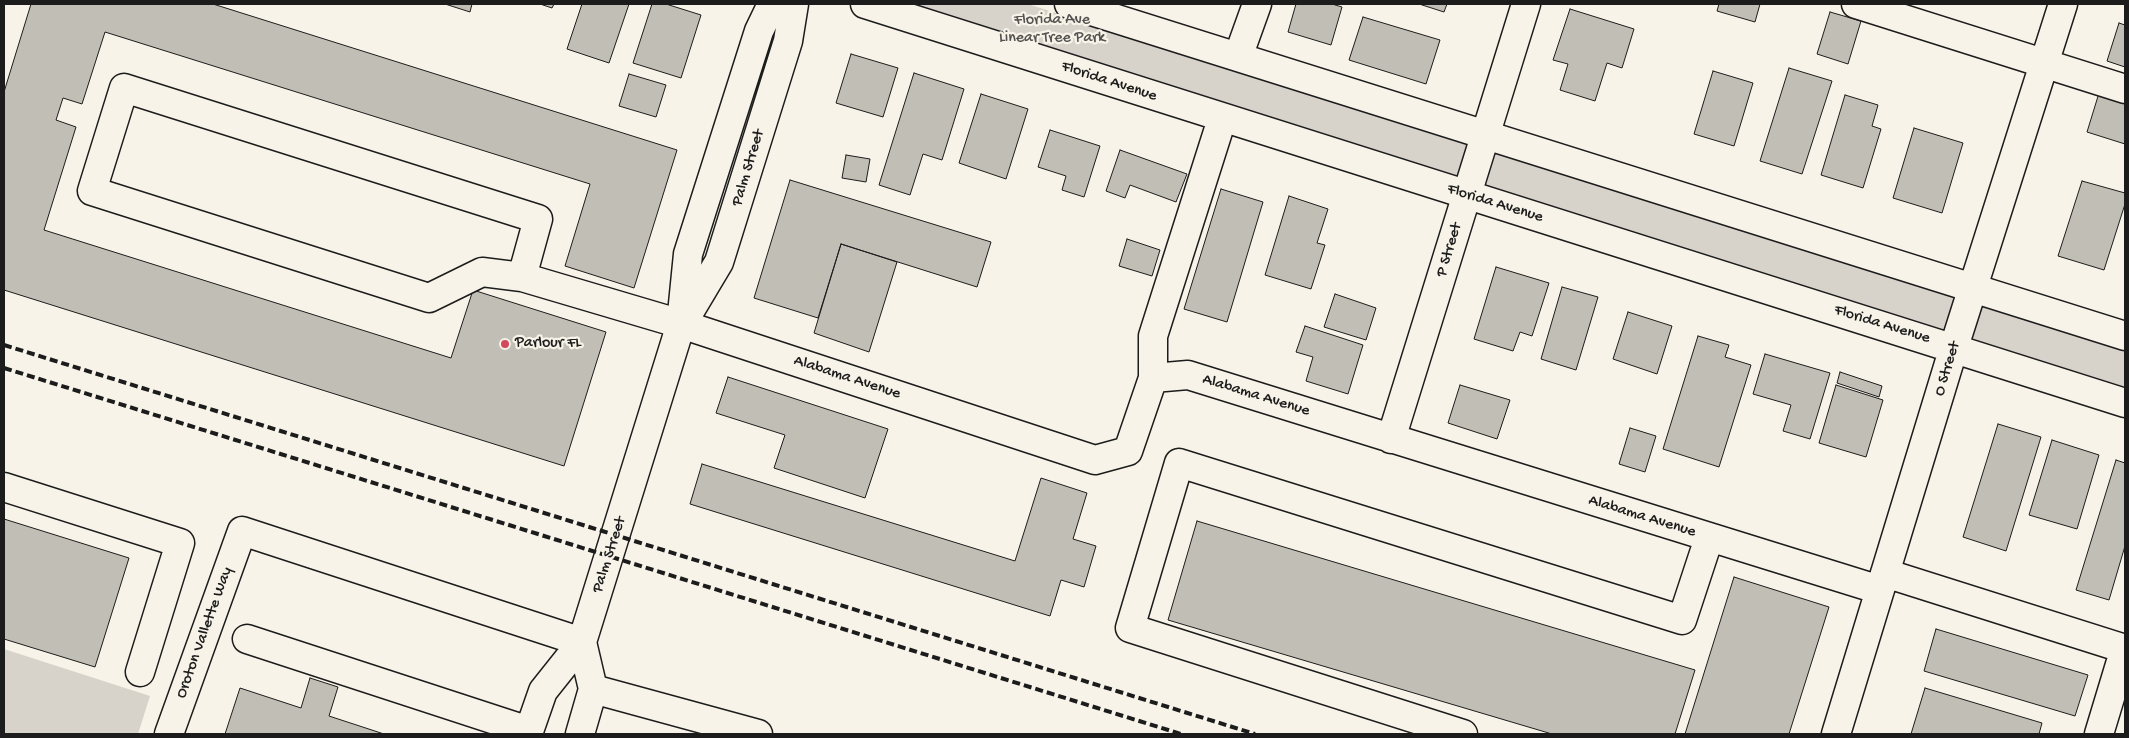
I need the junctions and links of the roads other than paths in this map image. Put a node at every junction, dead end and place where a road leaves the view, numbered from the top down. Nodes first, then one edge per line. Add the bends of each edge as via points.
1 (772, 4) edge
2 (794, 4) edge
3 (865, 4) edge
4 (1069, 4) edge
5 (1257, 4) edge
6 (1526, 4) edge
7 (1856, 4) edge
8 (2063, 4) edge
9 (1238, 57) junction
10 (2044, 63) junction
11 (2125, 89) edge
12 (1222, 119) junction
13 (1485, 136) junction
14 (1466, 195) junction
15 (522, 277) junction
16 (1974, 290) junction
17 (682, 324) junction
18 (2125, 336) edge
19 (1954, 347) junction
20 (1152, 378) junction
21 (2125, 403) edge
22 (1392, 439) junction
23 (4, 487) edge
24 (1709, 538) junction
25 (1883, 582) junction
26 (247, 639) dead end
27 (582, 642) junction
28 (2125, 649) edge
29 (140, 672) dead end
30 (593, 689) junction
31 (702, 726) edge
32 (529, 733) edge
33 (169, 734) edge
34 (580, 734) edge
35 (758, 734) edge
36 (1464, 734) edge
37 (1836, 734) edge
38 (2099, 734) edge

1 - 17 street, Palm Street via 759,32 688,254
2 - 17 street, Palm Street via 788,41 719,262
3 - 12 street, Florida Avenue
4 - 9 street
5 - 9 street
6 - 13 street, P Street
7 - 10 street
8 - 10 street, O Street
9 - 13 street
10 - 11 street
10 - 16 street, O Street
12 - 14 street, Florida Avenue
12 - 20 street via 1153,336
13 - 14 street, P Street
13 - 16 street
14 - 19 street, Florida Avenue
14 - 22 street, P Street
15 - 15 street via 538,218 124,88 92,191 429,298 482,272
15 - 17 street
16 - 18 street
16 - 19 street, O Street
17 - 20 street, Alabama Avenue via 1095,460 1128,451
17 - 27 street, Palm Street
19 - 21 street, Florida Avenue
19 - 25 street, O Street
20 - 22 street, Alabama Avenue via 1188,375
22 - 24 street, Alabama Avenue
23 - 29 street via 180,542
24 - 25 street, Alabama Avenue
24 - 36 street via 1682,620 1179,463 1130,628
25 - 28 street, Alabama Avenue
25 - 37 street, O Street
26 - 32 street
27 - 30 street
27 - 32 street, Palm Street via 543,691
27 - 33 street, Oroton Vallette Way via 242,531
28 - 38 street
30 - 31 street
30 - 34 street
31 - 35 street

